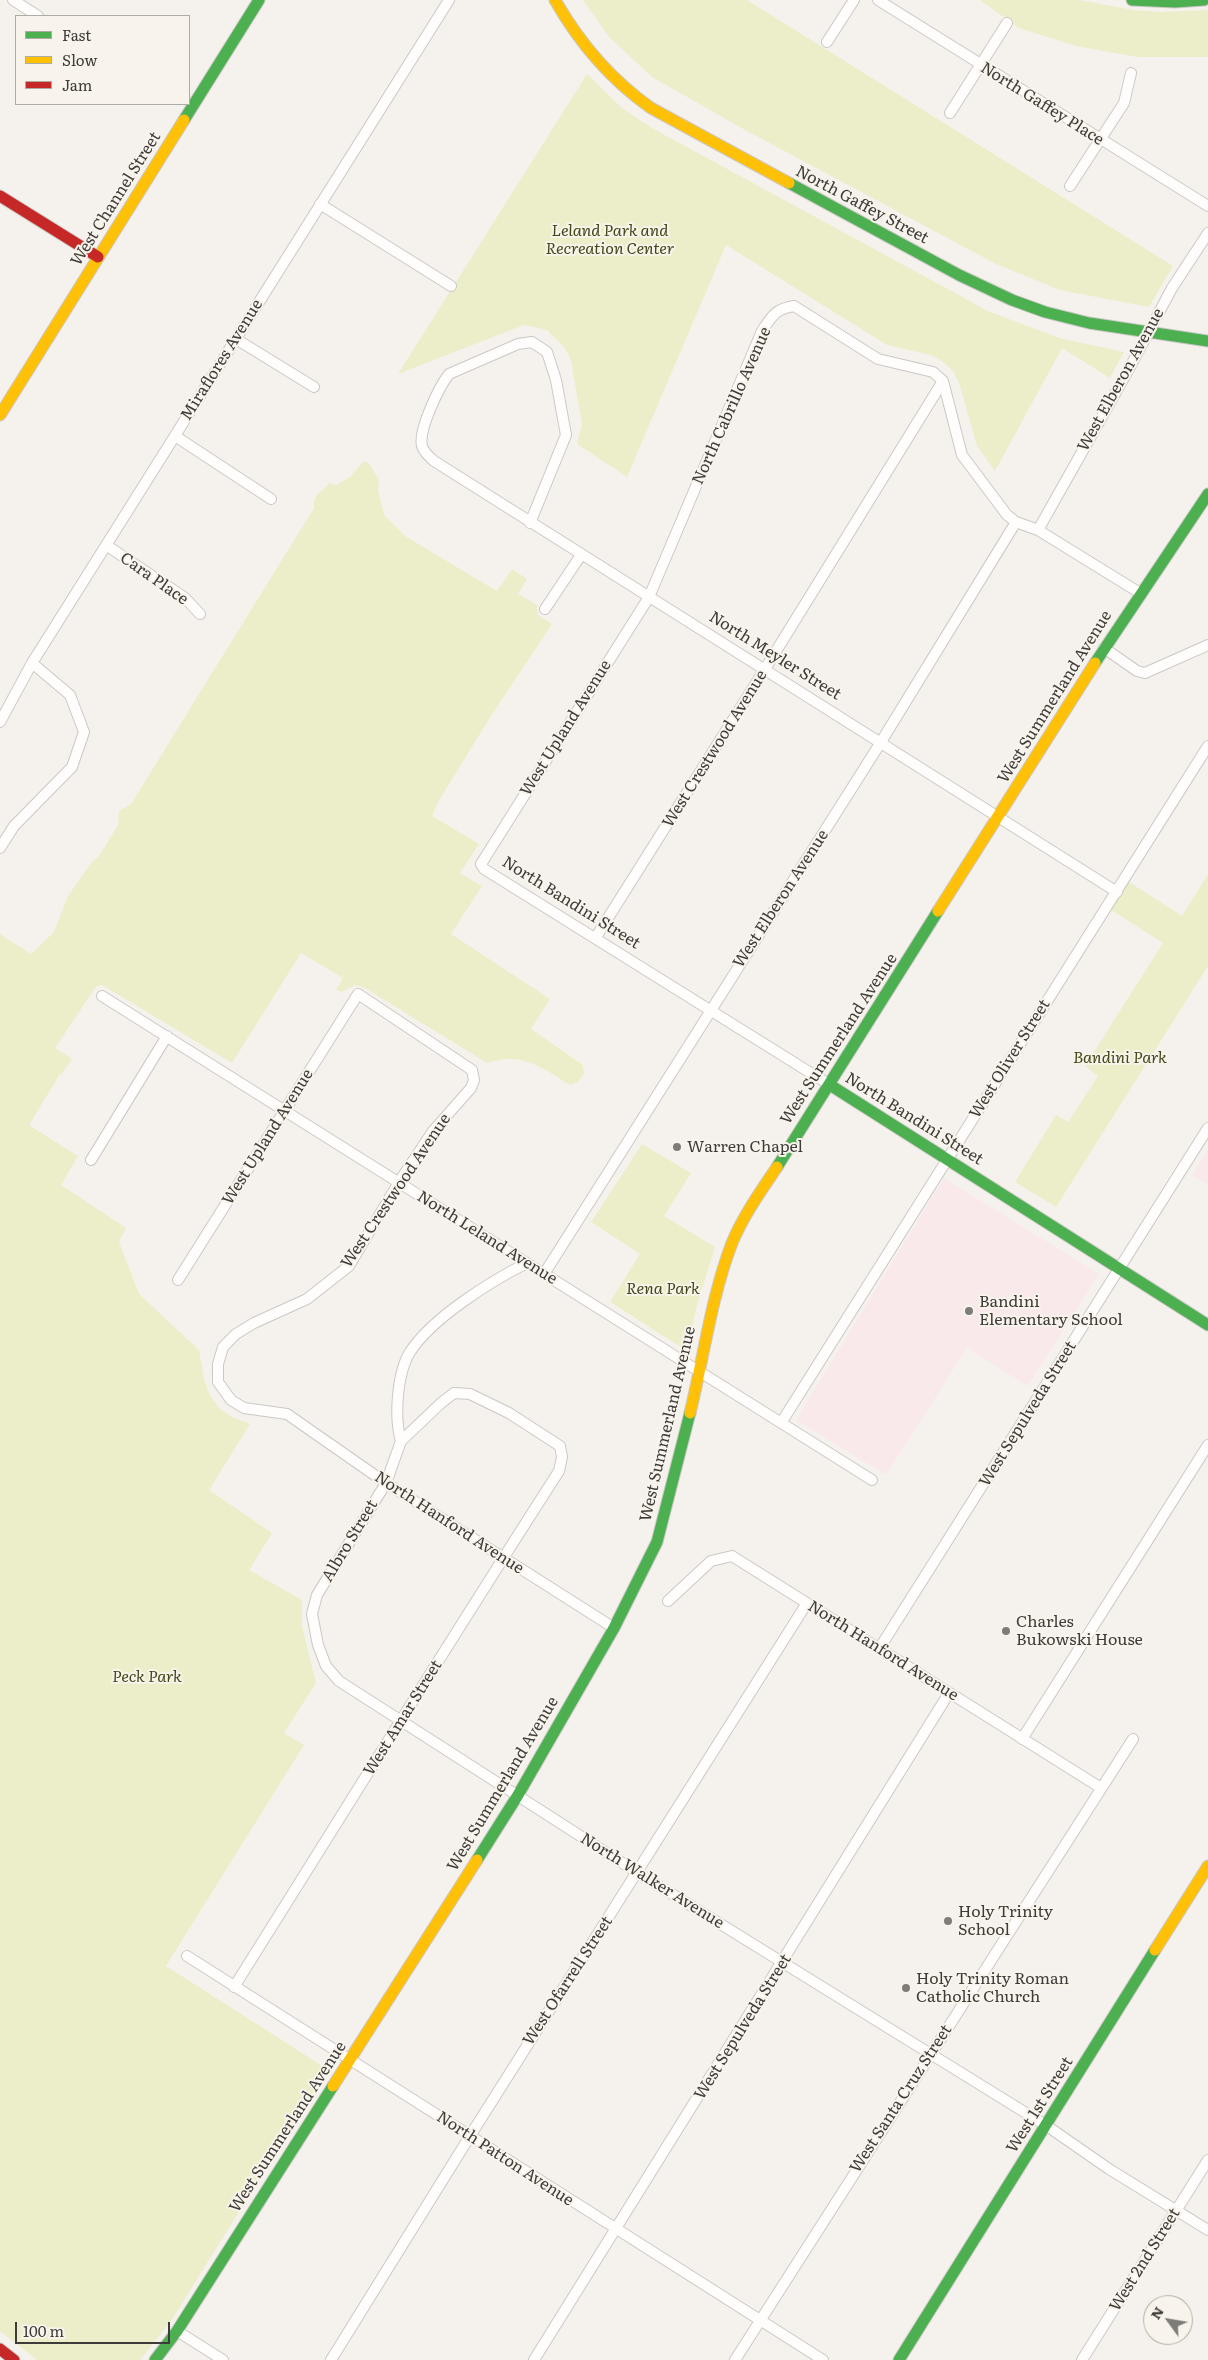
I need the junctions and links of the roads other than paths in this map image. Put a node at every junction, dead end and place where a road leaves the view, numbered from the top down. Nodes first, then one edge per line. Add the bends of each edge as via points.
1 (13, 0) edge
2 (260, 0) edge
3 (449, 0) edge
4 (554, 0) edge
5 (854, 0) edge
6 (878, 0) edge
7 (1132, 0) edge
8 (1204, 0) edge
9 (36, 15) edge
10 (1007, 23) dead end
11 (827, 42) dead end
12 (980, 66) junction
13 (1131, 73) dead end
14 (950, 113) dead end
15 (1099, 140) junction
16 (1070, 186) dead end
17 (0, 196) edge
18 (320, 204) junction
19 (1208, 206) edge
20 (1208, 233) edge
21 (98, 257) junction
22 (451, 286) dead end
23 (236, 339) junction
24 (1208, 341) edge
25 (943, 381) junction
26 (314, 387) dead end
27 (0, 415) edge
28 (174, 436) junction
29 (1208, 494) edge
30 (271, 500) dead end
31 (1016, 522) junction
32 (530, 523) junction
33 (1038, 530) junction
34 (106, 545) junction
35 (581, 555) junction
36 (1140, 593) junction
37 (649, 596) junction
38 (545, 609) dead end
39 (200, 614) dead end
40 (1208, 645) edge
41 (1104, 648) junction
42 (32, 663) junction
43 (765, 669) junction
44 (0, 722) edge
45 (881, 742) junction
46 (1208, 746) edge
47 (999, 817) junction
48 (0, 848) edge
49 (482, 859) joint
50 (1117, 892) junction
51 (596, 937) junction
52 (358, 994) joint
53 (102, 996) dead end
54 (711, 1009) junction
55 (167, 1036) junction
56 (830, 1085) junction
57 (284, 1110) junction
58 (1208, 1128) edge
59 (948, 1158) junction
60 (91, 1160) dead end
61 (399, 1182) junction
62 (527, 1262) junction
63 (1121, 1268) junction
64 (544, 1274) junction
65 (178, 1280) dead end
66 (1208, 1325) edge
67 (700, 1372) junction
68 (287, 1414) joint
69 (781, 1423) junction
70 (401, 1441) junction
71 (1208, 1445) edge
72 (560, 1446) joint
73 (872, 1480) dead end
74 (386, 1483) junction
75 (503, 1558) junction
76 (317, 1596) joint
77 (668, 1601) dead end
78 (807, 1603) junction
79 (614, 1628) junction
80 (879, 1649) junction
81 (949, 1693) junction
82 (402, 1720) junction
83 (1022, 1739) junction
84 (1133, 1739) dead end
85 (1101, 1788) junction
86 (518, 1795) junction
87 (1208, 1866) edge
88 (638, 1873) junction
89 (187, 1956) dead end
90 (782, 1963) junction
91 (234, 1987) junction
92 (930, 2054) junction
93 (350, 2061) junction
94 (1046, 2126) junction
95 (470, 2136) junction
96 (1208, 2160) edge
97 (1176, 2211) junction
98 (616, 2230) junction
99 (1208, 2230) edge
100 (760, 2321) junction
101 (177, 2331) junction
102 (0, 2349) edge
103 (14, 2360) edge
104 (155, 2360) edge
105 (223, 2360) edge
106 (331, 2360) edge
107 (534, 2360) edge
108 (735, 2360) edge
109 (823, 2360) edge
110 (899, 2360) edge
111 (1082, 2360) edge

1 - 9 street
2 - 21 main road, West Channel Street
3 - 18 street, Miraflores Avenue
4 - 24 main road, North Gaffey Street via 576,36 599,64 651,108 964,278 1012,300 1067,318
5 - 11 street
6 - 12 street, North Gaffey Place
7 - 8 main road
10 - 12 street
12 - 14 street
12 - 15 street, North Gaffey Place
13 - 15 street via 1124,103
15 - 16 street
15 - 19 street, North Gaffey Place
17 - 21 main road
18 - 22 street
18 - 23 street, Miraflores Avenue
20 - 33 street, West Elberon Avenue, bridge via 1172,288
21 - 27 main road, West Channel Street
23 - 26 street
23 - 28 street, Miraflores Avenue
25 - 31 street via 962,455 1007,515
25 - 37 street, North Cabrillo Avenue via 933,372 878,359 794,306 780,309 762,331
25 - 43 street, West Crestwood Avenue
28 - 30 street
28 - 34 street, Miraflores Avenue
29 - 36 main road, West Summerland Avenue
31 - 33 street
31 - 45 street, West Elberon Avenue
32 - 32 street, North Meyler Street via 434,462 422,444 422,432 442,382 449,374 518,344 532,342 547,352 556,380 566,435
32 - 35 street, North Meyler Street
33 - 36 street
34 - 39 street, Cara Place via 185,598
34 - 42 street, Miraflores Avenue
35 - 37 street, North Meyler Street
35 - 38 street
36 - 41 main road, West Summerland Avenue
37 - 43 street, North Meyler Street
37 - 49 street, West Upland Avenue
40 - 41 street via 1145,673
41 - 47 main road, West Summerland Avenue
42 - 44 street, Miraflores Avenue
42 - 48 street via 70,695 84,732 72,767 14,826
43 - 45 street, North Meyler Street
43 - 51 street, West Crestwood Avenue
45 - 47 street, North Meyler Street
45 - 54 street, West Elberon Avenue
46 - 50 street, West Oliver Street
47 - 50 street, North Meyler Street
47 - 56 main road, West Summerland Avenue
49 - 51 street, North Bandini Street via 484,869
50 - 59 street, West Oliver Street
51 - 54 street, North Bandini Street
52 - 57 street, West Upland Avenue
52 - 61 street, West Crestwood Avenue via 472,1070 474,1080 471,1088 432,1131
53 - 55 street, North Leland Avenue
54 - 56 street, North Bandini Street
54 - 64 street, West Elberon Avenue
55 - 57 street, North Leland Avenue
55 - 60 street
56 - 59 main road, North Bandini Street
56 - 67 main road, West Summerland Avenue via 764,1184 734,1240 711,1310
57 - 61 street, North Leland Avenue
57 - 65 street, West Upland Avenue
58 - 63 street, West Sepulveda Street
59 - 63 main road, North Bandini Street
59 - 69 street, West Oliver Street
61 - 62 street, North Leland Avenue
61 - 68 street, West Crestwood Avenue via 349,1266 307,1299 254,1323 223,1347 218,1364 218,1382 231,1400 244,1408
62 - 64 street, North Leland Avenue
62 - 70 street via 501,1276 439,1321 409,1353 402,1374 396,1426
63 - 66 main road, North Bandini Street
63 - 80 street, West Sepulveda Street
64 - 67 street, North Leland Avenue
67 - 69 street, North Leland Avenue
67 - 79 main road, West Summerland Avenue via 657,1542
68 - 74 street, North Hanford Avenue
69 - 73 street, North Leland Avenue
70 - 72 street, Albro Street via 454,1393 470,1394 509,1413
70 - 74 street, Albro Street
71 - 83 street
72 - 75 street, West Amar Street via 559,1471
74 - 75 street, North Hanford Avenue
74 - 76 street, Albro Street
75 - 79 street, North Hanford Avenue
75 - 82 street, West Amar Street
76 - 82 street, North Walker Avenue via 312,1614 326,1666 339,1681
77 - 78 street, North Hanford Avenue via 711,1561 732,1556
78 - 80 street, North Hanford Avenue
78 - 88 street, West Ofarrell Street
79 - 86 main road, West Summerland Avenue
80 - 81 street, North Hanford Avenue
81 - 83 street, North Hanford Avenue
81 - 90 street, West Sepulveda Street
82 - 86 street, North Walker Avenue
82 - 91 street, West Amar Street
83 - 85 street, North Hanford Avenue
84 - 85 street, West Santa Cruz Street
85 - 92 street, West Santa Cruz Street
86 - 88 street, North Walker Avenue
86 - 93 main road, West Summerland Avenue
87 - 94 main road, West 1st Street
88 - 90 street, North Walker Avenue
88 - 95 street, West Ofarrell Street
89 - 91 street, North Patton Avenue
90 - 92 street, North Walker Avenue
90 - 98 street, West Sepulveda Street
91 - 93 street, North Patton Avenue
92 - 94 street, North Walker Avenue
92 - 100 street, West Santa Cruz Street
93 - 95 street, North Patton Avenue
93 - 101 main road, West Summerland Avenue
94 - 97 street, North Walker Avenue
94 - 110 main road, West 1st Street
95 - 98 street, North Patton Avenue
95 - 106 street, West Ofarrell Street
96 - 97 street, West 2nd Street
97 - 99 street, North Walker Avenue
97 - 111 street, West 2nd Street
98 - 100 street, North Patton Avenue
98 - 107 street, West Sepulveda Street
100 - 108 street, West Santa Cruz Street
100 - 109 street, North Patton Avenue
101 - 104 main road, West Summerland Avenue
101 - 105 street
102 - 103 main road

